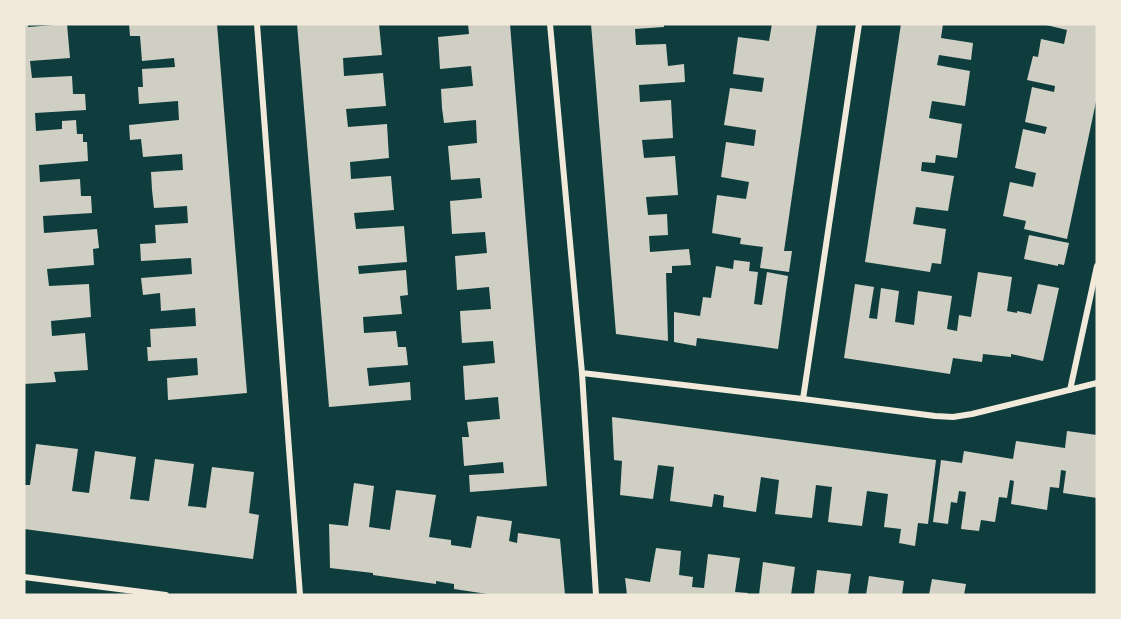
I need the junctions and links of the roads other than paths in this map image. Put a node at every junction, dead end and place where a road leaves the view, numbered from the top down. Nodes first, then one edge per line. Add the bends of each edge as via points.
1 (256, 24) edge
2 (550, 24) edge
3 (859, 24) edge
4 (1097, 266) edge
5 (582, 373) junction
6 (1097, 383) edge
7 (1070, 390) junction
8 (803, 399) junction
9 (24, 577) edge
10 (166, 595) edge
11 (300, 595) edge
12 (596, 595) edge

1 - 11 street
2 - 5 street
3 - 8 street
4 - 7 street
5 - 8 street
5 - 12 street
6 - 7 street
7 - 8 street via 953,417
9 - 10 street

